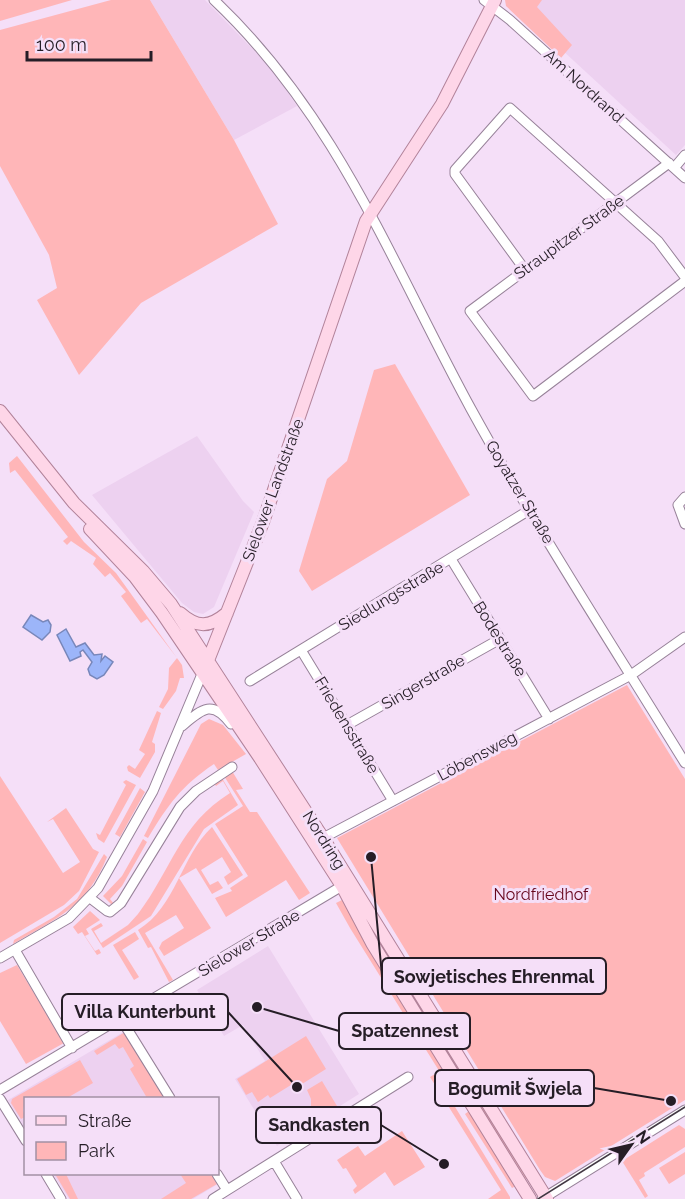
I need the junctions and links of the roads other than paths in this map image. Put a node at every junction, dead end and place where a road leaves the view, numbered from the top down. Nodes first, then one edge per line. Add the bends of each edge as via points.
1 (213, 0) edge
2 (490, 2) edge
3 (685, 155) edge
4 (671, 166) junction
5 (685, 178) edge
6 (616, 202) junction
7 (370, 213) junction
8 (525, 270) junction
9 (685, 279) edge
10 (0, 411) edge
11 (685, 497) edge
12 (74, 503) junction
13 (531, 509) junction
14 (685, 524) edge
15 (451, 559) junction
16 (171, 604) junction
17 (228, 612) junction
18 (685, 637) edge
19 (500, 639) junction
20 (301, 650) junction
21 (208, 662) junction
22 (202, 674) junction
23 (631, 675) junction
24 (250, 681) dead end
25 (549, 719) junction
26 (346, 725) junction
27 (181, 727) junction
28 (249, 743) junction
29 (685, 763) edge
30 (232, 767) dead end
31 (393, 801) junction
32 (323, 838) junction
33 (342, 886) junction
34 (90, 898) junction
35 (15, 950) junction
36 (0, 958) edge
37 (121, 1019) junction
38 (72, 1048) junction
39 (408, 1077) dead end
40 (0, 1090) edge
41 (169, 1097) edge
42 (0, 1099) edge
43 (685, 1110) edge
44 (24, 1138) edge
45 (274, 1161) junction
46 (46, 1175) edge
47 (218, 1175) edge
48 (227, 1190) junction
49 (545, 1198) edge
50 (61, 1199) edge
51 (213, 1199) edge
52 (297, 1199) edge
53 (530, 1199) edge

1 - 7 street, Goyatzer Straße via 277,67 318,123
2 - 4 street, Am Nordrand
2 - 7 main road, Sielower Landstraße via 442,104
3 - 4 street
4 - 5 street, Am Nordrand
4 - 6 street, Straupitzer Straße
6 - 8 street, Straupitzer Straße
6 - 8 street via 510,108 455,174
6 - 9 street via 658,241
7 - 13 street, Goyatzer Straße via 468,403
7 - 17 main road, Sielower Landstraße
8 - 9 street, Straupitzer Straße via 470,311 533,396
10 - 12 main road, Nordring
11 - 14 street via 678,506
12 - 16 main road, Nordring
12 - 22 main road, Nordring via 85,523 162,613
13 - 15 street, Siedlungsstraße
13 - 23 street, Goyatzer Straße
15 - 19 street, Bodestraße
15 - 20 street, Siedlungsstraße
16 - 17 main road via 196,625 215,622
16 - 21 main road, Nordring
17 - 21 main road, Sielower Landstraße
18 - 23 street, Löbensweg
19 - 25 street, Bodestraße
19 - 26 street, Singerstraße
20 - 24 street, Siedlungsstraße
20 - 26 street, Friedensstraße
21 - 22 main road, Sielower Landstraße
21 - 32 main road, Nordring
22 - 27 street, Sielower Landstraße
22 - 28 main road, Nordring
23 - 25 street, Löbensweg
23 - 29 street, Goyatzer Straße
25 - 31 street, Löbensweg
26 - 31 street, Friedensstraße
27 - 28 street via 199,712 212,708 225,716
27 - 34 street, Sielower Landstraße via 153,791
28 - 33 main road, Nordring
30 - 34 street via 180,807 121,903 110,912
31 - 32 street, Löbensweg
32 - 49 main road, Nordring
33 - 37 street, Sielower Straße
33 - 53 main road, Nordring via 372,943
34 - 35 street, Sielower Landstraße via 69,918
35 - 36 street, Sielower Landstraße
35 - 38 street
37 - 38 street, Sielower Straße
37 - 41 street
38 - 40 street, Sielower Straße
39 - 45 street
42 - 44 street
43 - 49 street
45 - 48 street
45 - 52 street
46 - 50 street
47 - 48 street
48 - 51 street

